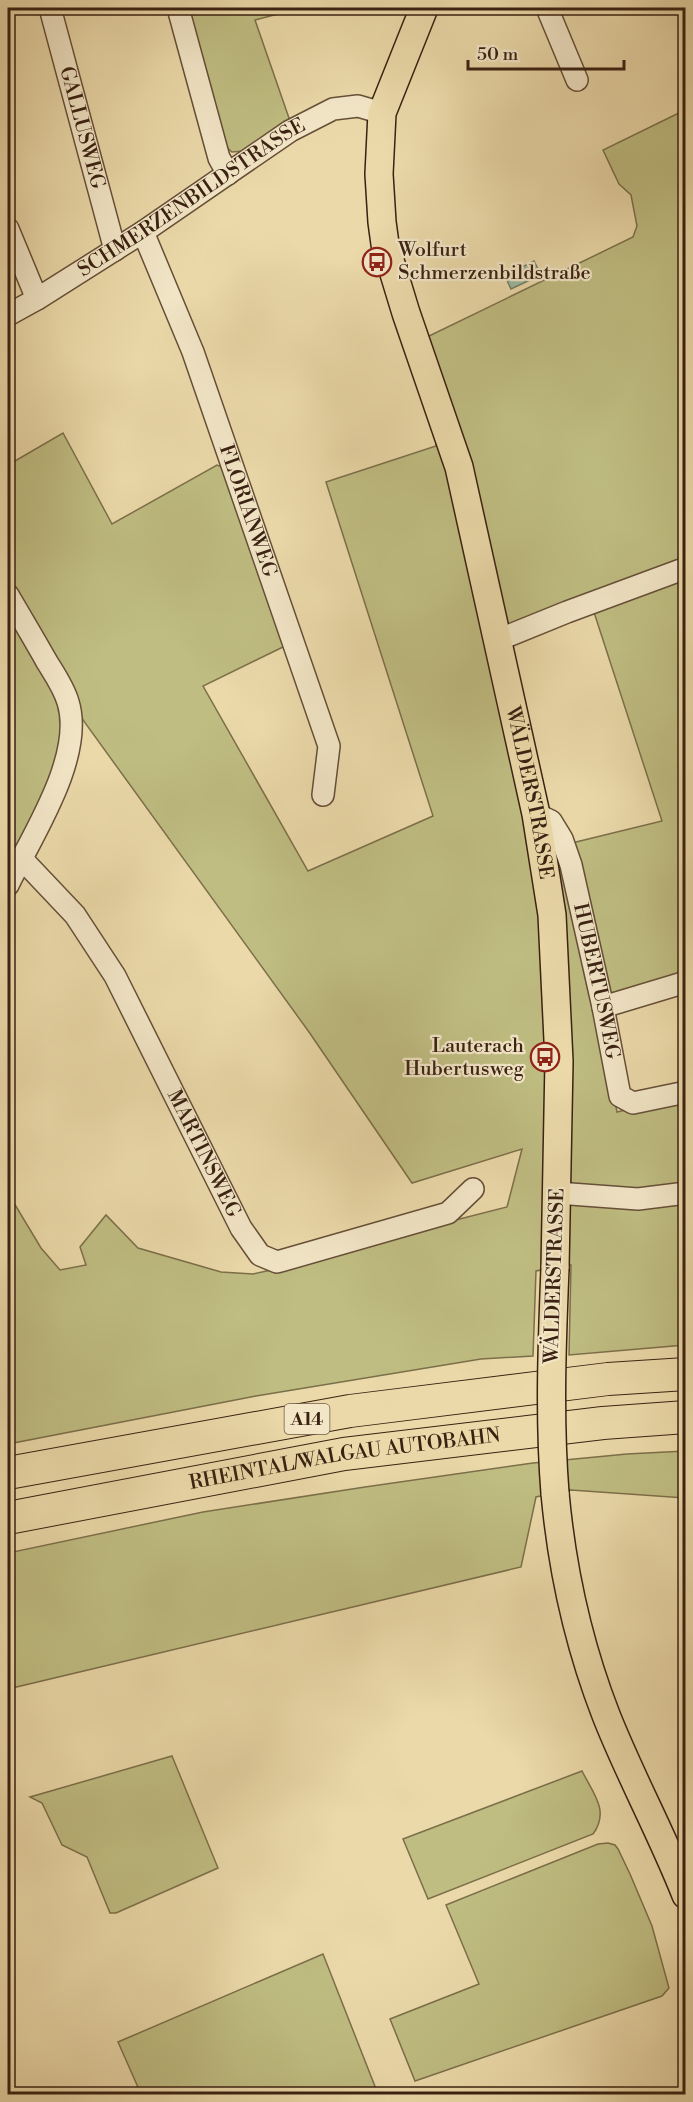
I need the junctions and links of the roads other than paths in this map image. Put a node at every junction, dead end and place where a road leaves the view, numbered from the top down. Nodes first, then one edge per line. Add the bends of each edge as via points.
1 (50, 8) edge
2 (178, 8) edge
3 (424, 8) edge
4 (547, 8) edge
5 (577, 80) dead end
6 (382, 113) junction
7 (228, 174) junction
8 (8, 229) edge
9 (143, 232) junction
10 (115, 250) junction
11 (37, 299) junction
12 (8, 315) edge
13 (686, 568) edge
14 (8, 595) edge
15 (498, 640) junction
16 (323, 795) dead end
17 (536, 814) junction
18 (21, 858) junction
19 (8, 885) edge
20 (686, 982) edge
21 (603, 1007) junction
22 (686, 1092) edge
23 (473, 1189) dead end
24 (557, 1193) junction
25 (686, 1193) edge
26 (686, 1374) edge
27 (686, 1417) edge
28 (8, 1473) edge
29 (8, 1518) edge
30 (686, 1895) edge

1 - 10 street, GALLUSWEG
2 - 7 street via 219,158
3 - 6 main road, WÄLDERSTRASSE
4 - 5 street
6 - 7 street, SCHMERZENBILDSTRASSE via 358,106 333,110 290,131
6 - 15 main road, WÄLDERSTRASSE via 380,174 385,244 459,467
7 - 9 street, SCHMERZENBILDSTRASSE
8 - 11 street
9 - 10 street, SCHMERZENBILDSTRASSE
9 - 16 street, FLORIANWEG via 193,352 329,747
10 - 11 street, SCHMERZENBILDSTRASSE
11 - 12 street, SCHMERZENBILDSTRASSE
13 - 15 street
14 - 18 street via 62,687 71,721 60,781
15 - 17 main road, WÄLDERSTRASSE
17 - 21 street, HUBERTUSWEG via 551,820 562,839
17 - 24 main road, WÄLDERSTRASSE via 552,915 559,1061
18 - 19 street
18 - 23 street, MARTINSWEG via 75,915 115,976 241,1228 260,1255 277,1262 448,1213
20 - 21 street
21 - 22 street, HUBERTUSWEG via 620,1096 633,1103
24 - 25 street via 639,1199
24 - 30 main road, WÄLDERSTRASSE, bridge via 552,1448 559,1542 588,1664
26 - 28 highway, A14 via 608,1379 350,1411
27 - 29 highway, RHEINTAL/WALGAU AUTOBAHN / A14 via 344,1454

